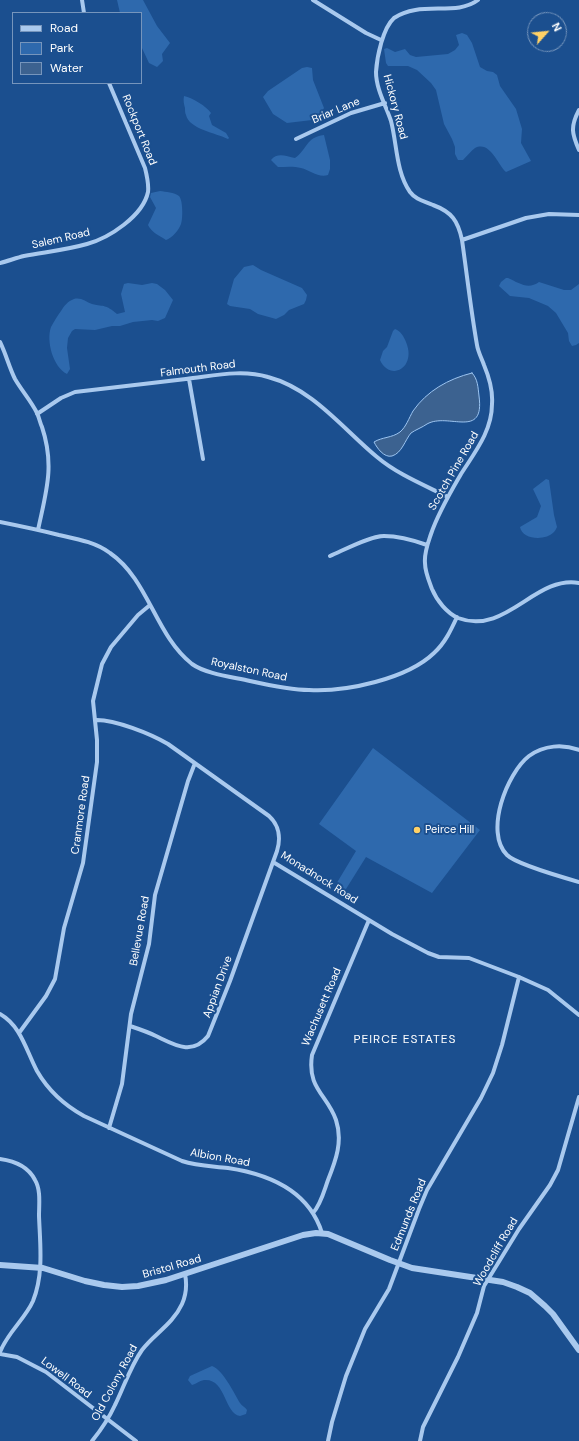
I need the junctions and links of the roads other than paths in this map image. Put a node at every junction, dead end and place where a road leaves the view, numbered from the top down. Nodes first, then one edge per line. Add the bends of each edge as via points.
1 (82, 0) edge
2 (313, 0) edge
3 (478, 0) edge
4 (84, 12) edge
5 (382, 40) junction
6 (109, 84) edge
7 (385, 103) junction
8 (579, 110) edge
9 (296, 140) dead end
10 (579, 150) edge
11 (579, 215) edge
12 (124, 224) joint
13 (462, 240) junction
14 (0, 263) edge
15 (0, 342) edge
16 (189, 379) junction
17 (37, 414) junction
18 (203, 459) dead end
19 (448, 497) junction
20 (0, 522) edge
21 (38, 530) junction
22 (427, 545) junction
23 (330, 556) dead end
24 (579, 583) edge
25 (150, 605) junction
26 (457, 618) junction
27 (95, 720) junction
28 (579, 750) edge
29 (195, 763) junction
30 (272, 862) junction
31 (579, 882) edge
32 (369, 920) junction
33 (519, 977) junction
34 (0, 1014) edge
35 (579, 1014) edge
36 (130, 1026) junction
37 (19, 1033) junction
38 (579, 1096) edge
39 (109, 1128) junction
40 (0, 1159) edge
41 (313, 1213) junction
42 (322, 1233) junction
43 (399, 1264) junction
44 (0, 1265) edge
45 (40, 1267) junction
46 (185, 1274) junction
47 (488, 1280) junction
48 (579, 1350) edge
49 (0, 1353) edge
50 (107, 1420) junction
51 (92, 1441) edge
52 (136, 1441) edge
53 (328, 1441) edge
54 (420, 1441) edge

1 - 4 street
2 - 5 street
3 - 5 street, Hickory Road via 473,4 459,6 419,5 402,11 393,19
5 - 7 street, Hickory Road via 376,71
6 - 12 street, Rockport Road via 149,182 148,194 142,207
7 - 9 street, Briar Lane via 350,113
7 - 13 street, Hickory Road via 400,168 410,192 420,200 449,213 456,220
8 - 10 street via 572,131
11 - 13 street via 548,214 526,218
12 - 14 street, Salem Road via 89,244 23,256
13 - 19 street, Scotch Pine Road via 477,348 485,367 492,403 491,421 485,435
15 - 17 street via 16,381
16 - 17 street, Falmouth Road via 75,392
16 - 18 street
16 - 19 street, Falmouth Road via 239,372 267,376 290,386 323,408 378,458
17 - 21 street via 49,461 47,488
19 - 22 street, Scotch Pine Road via 434,524
20 - 21 street, Royalston Road
21 - 25 street, Royalston Road via 87,542 109,552 131,573
22 - 23 street via 408,538 382,536
22 - 26 street, Scotch Pine Road via 424,564 434,593 444,608
24 - 26 street via 551,587 487,621
25 - 26 street, Royalston Road via 179,652 196,666 252,682 309,690 341,688 378,681 417,665 443,643
25 - 27 street, Cranmore Road via 138,615 105,656 93,697
27 - 29 street, Monadnock Road via 113,722 158,739
27 - 37 street, Cranmore Road via 97,768 84,863 64,928 55,979
28 - 31 street via 564,746 551,747 527,758 518,767 506,788 498,827 500,843 510,857
29 - 30 street, Monadnock Road via 273,819 278,829 279,840
29 - 36 street, Bellevue Road via 155,895 149,944 133,1003
30 - 32 street, Monadnock Road
30 - 36 street, Appian Drive via 211,1032 206,1038 196,1046 181,1047
32 - 33 street, Monadnock Road via 433,956 468,958
32 - 41 street, Wachusett Road via 312,1056 313,1080 334,1117 339,1137 335,1161 319,1204
33 - 35 street, Monadnock Road via 550,991
33 - 43 street, Edmunds Road via 493,1073 427,1190
34 - 37 street, Albion Road
36 - 39 street, Bellevue Road via 122,1084
37 - 39 street, Albion Road via 39,1074 58,1098 77,1112
38 - 47 street, Woodcliff Road via 554,1177
39 - 41 street, Albion Road via 186,1162 238,1170 276,1182 296,1193
40 - 45 street via 25,1167 37,1185
41 - 42 street, Albion Road
42 - 43 street
42 - 46 street, Bristol Road via 303,1235
43 - 47 street
43 - 53 street, Edmunds Road via 389,1289 359,1342
44 - 45 street, Bristol Road
45 - 46 street, Bristol Road via 90,1282 118,1287 148,1285
45 - 49 street via 31,1305 7,1337
46 - 50 street, Old Colony Road via 186,1288 182,1306 165,1328 141,1351
47 - 48 street via 514,1285 538,1299 553,1314
47 - 54 street, Woodcliff Road via 458,1356 423,1427
49 - 50 street, Lowell Road via 17,1357 46,1372
50 - 51 street, Old Colony Road
50 - 52 street, Lowell Road

